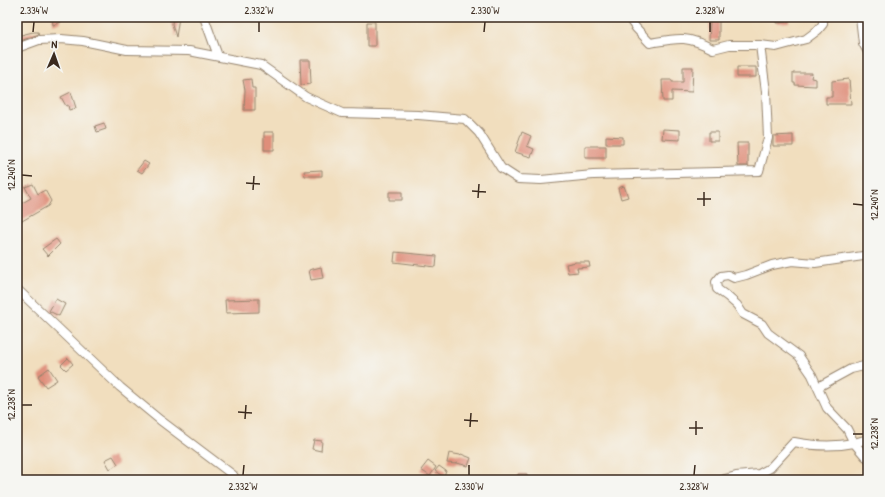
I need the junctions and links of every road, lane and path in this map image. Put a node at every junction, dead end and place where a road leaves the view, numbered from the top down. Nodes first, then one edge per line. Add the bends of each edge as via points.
1 (204, 17) edge
2 (628, 17) edge
3 (823, 17) edge
4 (860, 17) edge
5 (760, 45) junction
6 (17, 48) edge
7 (868, 52) edge
8 (218, 56) junction
9 (868, 254) edge
10 (17, 289) edge
11 (868, 366) edge
12 (818, 387) junction
13 (868, 439) edge
14 (854, 443) junction
15 (868, 458) edge
16 (236, 480) edge
17 (721, 480) edge

1 - 8 street
2 - 5 street via 650,43 682,38 700,42 713,49 729,45
3 - 5 street via 823,24 806,39 776,47
4 - 7 street via 863,43
5 - 8 street via 768,138 759,171 593,175 541,180 518,179 501,168 479,133 465,120 418,115 342,113 306,97 261,65
6 - 8 street via 39,40 61,39 127,50 189,51
9 - 12 street via 815,263 792,261 734,278 728,275 721,276 716,282 717,289 737,305 743,314 762,324 768,333 799,356
10 - 16 street via 120,387
11 - 12 street via 851,369
12 - 14 street via 827,408 847,429
13 - 14 street
14 - 15 street
14 - 17 street via 816,446 794,442 770,468 759,474

